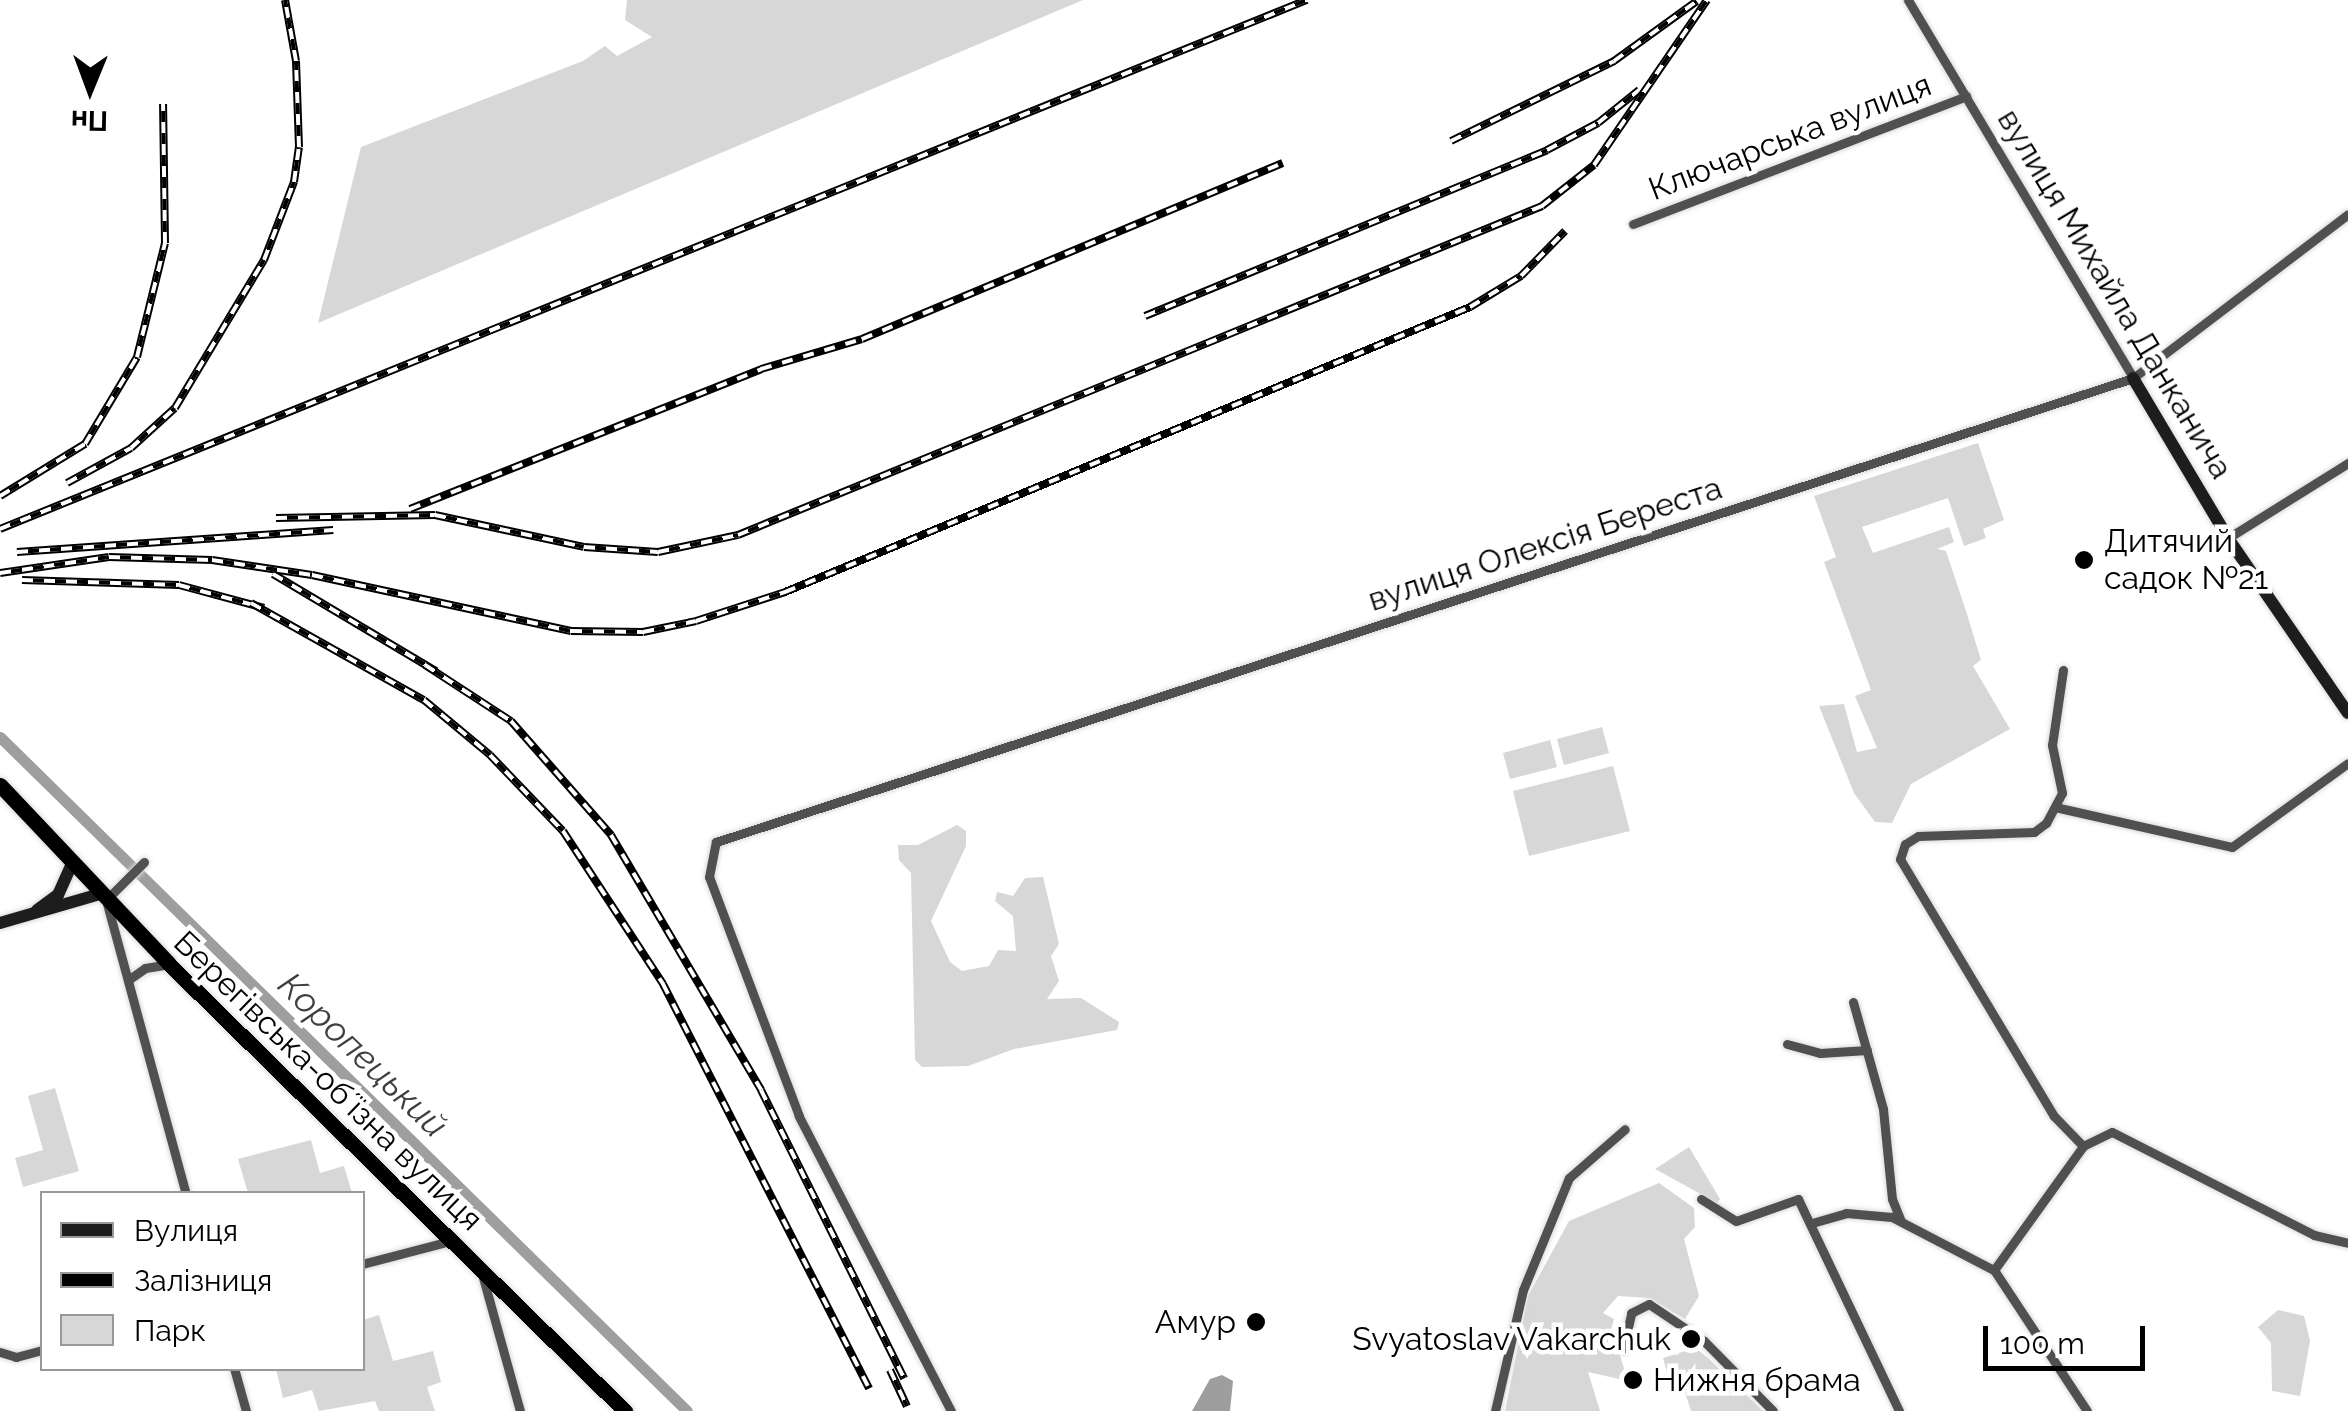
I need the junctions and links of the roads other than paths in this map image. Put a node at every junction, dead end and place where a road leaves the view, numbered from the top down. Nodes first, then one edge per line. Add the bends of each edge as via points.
1 (1908, 0) edge
2 (1966, 96) junction
3 (2348, 214) edge
4 (1633, 224) dead end
5 (2133, 378) junction
6 (2348, 463) edge
7 (2228, 538) junction
8 (2063, 670) dead end
9 (2348, 713) edge
10 (2348, 763) edge
11 (0, 784) edge
12 (2055, 807) junction
13 (72, 864) junction
14 (143, 864) dead end
15 (103, 897) junction
16 (30, 914) junction
17 (0, 922) edge
18 (169, 964) junction
19 (128, 980) junction
20 (1853, 1002) dead end
21 (1787, 1044) dead end
22 (1867, 1050) junction
23 (1625, 1129) dead end
24 (2084, 1146) junction
25 (185, 1191) edge
26 (1701, 1199) dead end
27 (1901, 1220) junction
28 (1812, 1223) junction
29 (450, 1240) junction
30 (2348, 1243) edge
31 (365, 1263) edge
32 (481, 1270) junction
33 (1994, 1270) junction
34 (1623, 1349) dead end
35 (40, 1351) edge
36 (0, 1352) edge
37 (235, 1371) edge
38 (246, 1411) edge
39 (520, 1411) edge
40 (625, 1411) edge
41 (951, 1411) edge
42 (1495, 1411) edge
43 (1773, 1411) edge
44 (1899, 1411) edge
45 (2088, 1411) edge

1 - 2 street, вулиця Михайла Данканича
2 - 4 street, Ключарська вулиця
2 - 5 street, вулиця Михайла Данканича
3 - 5 street, вулиця Олексія Береста
5 - 7 street, вулиця Михайла Данканича
5 - 41 street, вулиця Олексія Береста via 716,842 709,877 799,1116
6 - 7 street
7 - 9 street, вулиця Михайла Данканича
8 - 12 street via 2052,745 2062,793
10 - 12 street via 2232,847
11 - 13 highway, Берегівська-обʼїзна вулиця
12 - 24 street via 2034,832 1918,836 1905,844 1900,859 2054,1116
13 - 15 highway, Берегівська-обʼїзна вулиця
13 - 16 street via 58,895
14 - 15 street
15 - 16 street
15 - 18 highway, Берегівська-обʼїзна вулиця
15 - 19 street
16 - 17 street
18 - 19 street
18 - 29 highway, Берегівська-обʼїзна вулиця
19 - 25 street
20 - 22 street
21 - 22 street via 1820,1052
22 - 27 street
23 - 42 street via 1569,1178 1523,1290
24 - 30 street via 2112,1132 2314,1235
24 - 33 street
26 - 28 street via 1736,1222 1798,1199
27 - 28 street via 1846,1213
27 - 33 street
28 - 44 street
29 - 31 street
29 - 32 highway, Берегівська-обʼїзна вулиця
32 - 39 street
32 - 40 highway, Берегівська-обʼїзна вулиця
33 - 45 street
34 - 43 street via 1631,1313 1649,1304 1704,1341
35 - 36 street via 16,1358
37 - 38 street

